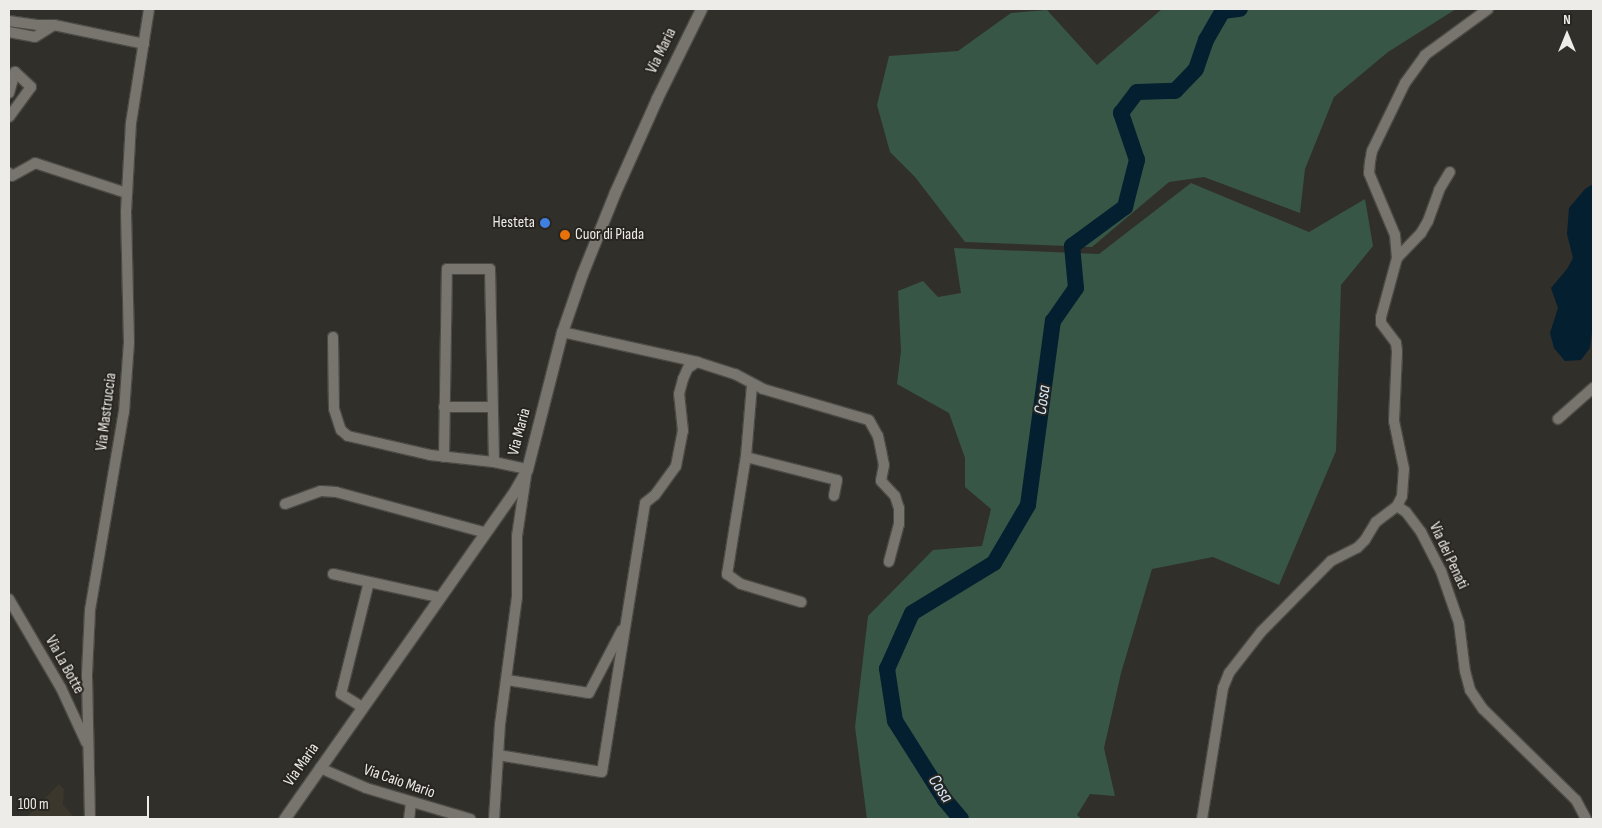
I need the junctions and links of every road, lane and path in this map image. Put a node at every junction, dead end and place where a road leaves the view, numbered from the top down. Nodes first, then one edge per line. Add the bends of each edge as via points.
1 (149, 9) edge
2 (701, 9) edge
3 (1488, 9) edge
4 (9, 21) edge
5 (54, 25) junction
6 (9, 32) edge
7 (144, 44) junction
8 (9, 94) edge
9 (18, 106) junction
10 (9, 118) edge
11 (1450, 172) dead end
12 (9, 173) edge
13 (127, 193) junction
14 (1398, 258) junction
15 (562, 332) junction
16 (333, 337) dead end
17 (697, 362) junction
18 (752, 384) junction
19 (1593, 388) edge
20 (444, 407) junction
21 (492, 407) junction
22 (1558, 419) dead end
23 (444, 456) junction
24 (746, 457) junction
25 (494, 462) junction
26 (527, 469) junction
27 (834, 496) dead end
28 (285, 504) dead end
29 (1398, 506) junction
30 (483, 532) junction
31 (889, 562) dead end
32 (333, 574) dead end
33 (369, 582) junction
34 (438, 597) junction
35 (9, 599) edge
36 (801, 602) dead end
37 (626, 622) junction
38 (507, 680) junction
39 (362, 707) junction
40 (89, 747) junction
41 (498, 755) junction
42 (320, 768) junction
43 (411, 803) junction
44 (90, 819) edge
45 (284, 819) edge
46 (409, 819) edge
47 (470, 819) edge
48 (494, 819) edge
49 (1202, 819) edge
50 (1586, 819) edge

1 - 7 street, Via Mastruccia
2 - 15 street, Via Maria via 615,192
3 - 14 street via 1425,55 1405,83 1372,151 1369,173 1392,225
4 - 5 street via 37,26
5 - 6 street via 35,37
5 - 7 street
7 - 13 street, Via Mastruccia via 131,123
8 - 9 street
8 - 9 street via 15,72 31,87
9 - 10 street
11 - 14 street via 1421,233
12 - 13 street via 12,176 35,163
13 - 40 street, Via Mastruccia via 129,343 124,412 90,610 87,674
14 - 29 street via 1380,317 1396,343 1397,351 1394,421 1404,469
15 - 17 street
15 - 26 street, Via Maria
16 - 23 street via 334,409 341,430 359,439
17 - 18 street via 735,374
17 - 37 street via 688,368 680,394 683,431 676,466 660,489 645,503
18 - 24 street
18 - 31 street via 869,420 882,450 881,481 895,496 899,508 899,524
19 - 22 street
20 - 21 street
20 - 21 street via 447,269 490,269
20 - 23 street
21 - 25 street
23 - 25 street
24 - 27 street via 837,480
24 - 36 street via 727,574 741,584
25 - 26 street
26 - 30 street, Via Maria
26 - 38 street via 517,536 517,597
28 - 30 street via 321,491 336,492
29 - 49 street via 1376,522 1357,548 1331,561 1261,632 1229,673 1223,688
29 - 50 street, Via dei Penati via 1421,532 1441,571 1459,623 1470,690 1483,709 1576,800
30 - 34 street, Via Maria
32 - 33 street
33 - 34 street
33 - 39 street via 341,694
34 - 39 street, Via Maria
35 - 40 street, Via La Botte via 62,688
37 - 38 street via 588,693
37 - 41 street via 602,772
38 - 41 street
39 - 42 street, Via Maria
40 - 44 street, Via Mastruccia
41 - 48 street
42 - 43 street, Via Caio Mario
42 - 45 street, Via Maria
43 - 46 street
43 - 47 street, Via Caio Mario

